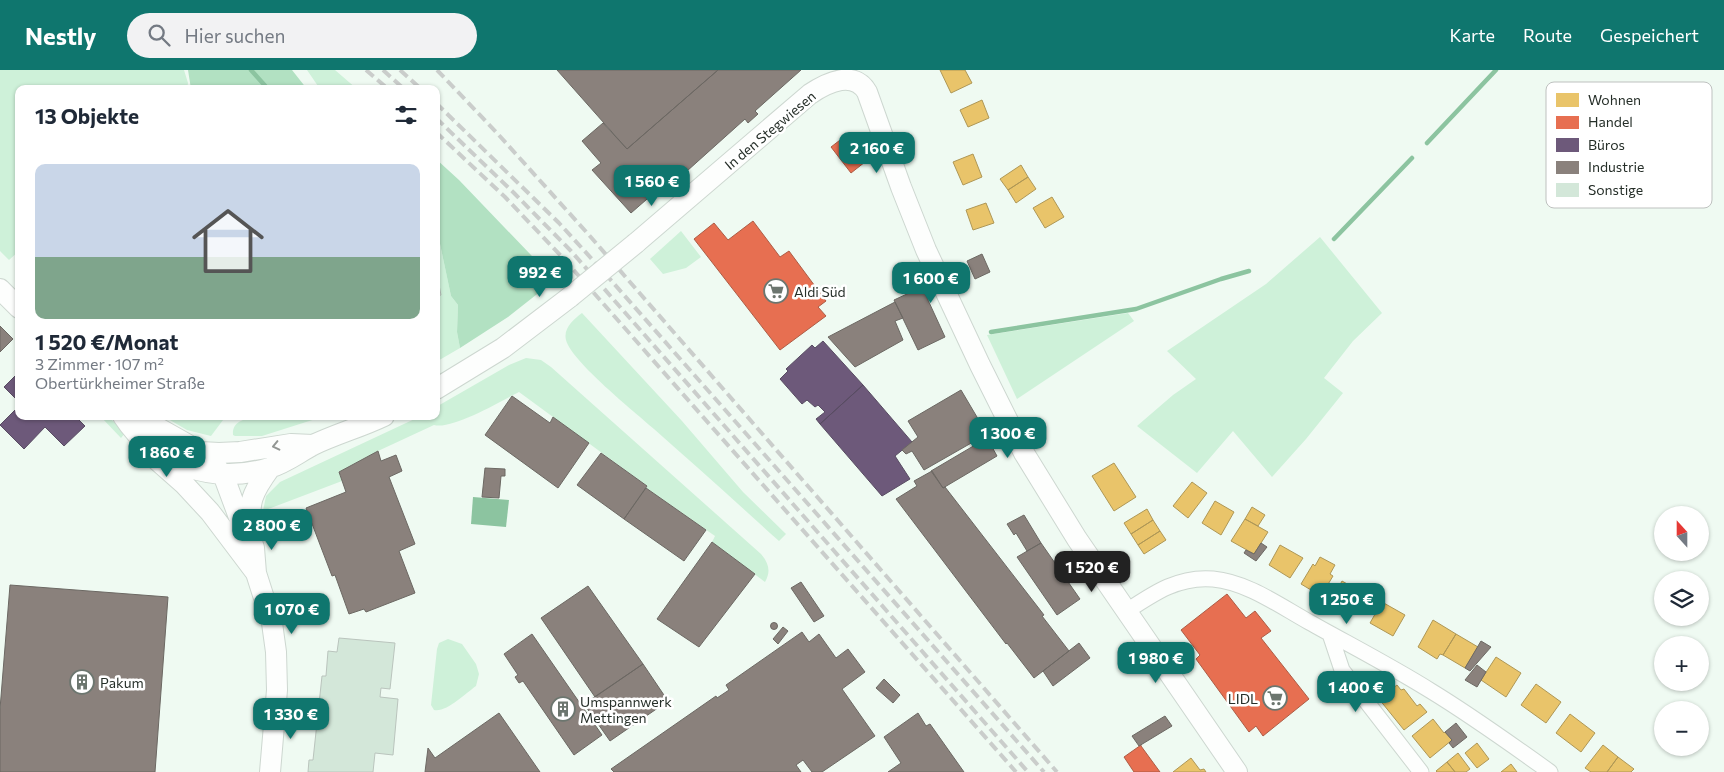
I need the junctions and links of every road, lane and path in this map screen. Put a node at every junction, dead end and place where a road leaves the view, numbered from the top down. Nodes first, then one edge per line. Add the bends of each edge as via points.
1 (845, 73) edge
2 (0, 289) edge
3 (15, 304) edge
4 (440, 387) edge
5 (126, 420) edge
6 (143, 420) edge
7 (374, 420) edge
8 (145, 443) junction
9 (313, 445) junction
10 (212, 466) junction
11 (270, 468) junction
12 (210, 512) junction
13 (250, 536) junction
14 (256, 573) junction
15 (1126, 611) junction
16 (1330, 634) junction
17 (270, 772) edge
18 (1237, 772) edge
19 (1421, 772) edge
20 (1550, 772) edge

1 - 4 main road, In den Stegwiesen, bridge via 806,98 570,297 503,348
1 - 15 main road via 864,86 915,224 1000,406 1040,479
2 - 3 main road
5 - 8 main road
6 - 10 main road
7 - 9 main road
8 - 10 main road via 175,462
8 - 12 main road via 159,462
9 -> 10 main road via 291,444 240,452
9 - 11 main road
10 - 11 main road via 243,473
10 - 12 main road via 206,486
10 - 13 main road
11 - 13 main road via 250,503
12 - 14 main road
13 - 14 main road
14 - 17 main road via 272,623 277,663
15 - 16 street via 1176,583 1212,579 1246,589
15 - 18 main road
16 - 19 street via 1342,670
16 - 20 street via 1432,692

